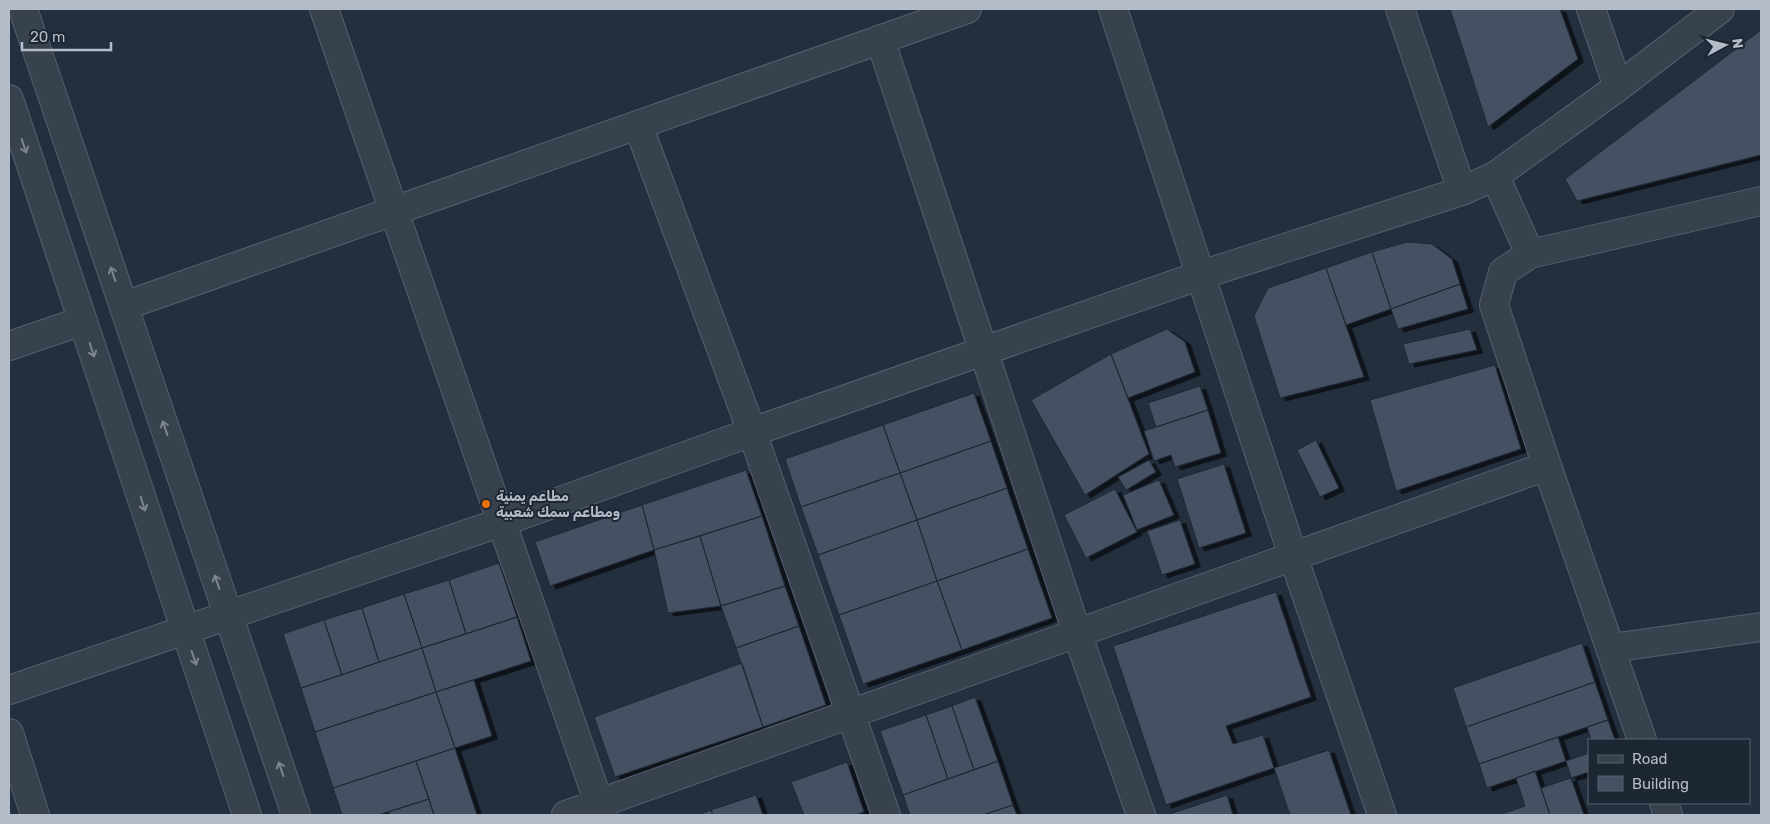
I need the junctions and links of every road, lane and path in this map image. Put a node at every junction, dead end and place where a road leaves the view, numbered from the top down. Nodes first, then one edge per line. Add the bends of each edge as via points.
1 (324, 9) edge
2 (967, 9) edge
3 (1113, 9) edge
4 (1400, 9) edge
5 (1591, 9) edge
6 (1720, 9) edge
7 (27, 10) edge
8 (880, 40) junction
9 (1618, 87) junction
10 (9, 99) edge
11 (638, 125) junction
12 (1494, 176) junction
13 (1462, 190) junction
14 (1761, 201) edge
15 (394, 211) junction
16 (1530, 254) junction
17 (1201, 275) junction
18 (124, 306) junction
19 (82, 321) junction
20 (9, 346) edge
21 (984, 352) junction
22 (752, 432) junction
23 (1547, 466) junction
24 (502, 522) junction
25 (1293, 556) junction
26 (228, 615) junction
27 (1761, 627) edge
28 (185, 630) junction
29 (1077, 633) junction
30 (1611, 648) junction
31 (9, 690) edge
32 (852, 714) junction
33 (9, 733) edge
34 (1642, 739) edge
35 (601, 809) edge
36 (35, 815) edge
37 (247, 815) edge
38 (296, 815) edge
39 (566, 815) edge
40 (886, 815) edge
41 (1141, 815) edge
42 (1382, 815) edge

1 - 15 street
2 - 8 street
3 - 17 street
4 - 13 street
5 - 9 street
6 - 9 street
18 -> 7 street
8 - 11 street
8 - 21 street
9 - 12 street
10 -> 19 street
11 - 15 street
11 - 22 street
12 - 13 street
12 - 16 street
13 - 17 street
14 - 16 street
15 - 18 street
15 - 24 street
16 - 23 street via 1503,272 1494,305
17 - 21 street
17 - 25 street
26 -> 18 street
19 - 20 street
19 -> 28 street
21 - 22 street
21 - 29 street
22 - 24 street
22 - 32 street
23 - 25 street
23 - 30 street
24 - 26 street
24 - 35 street
25 - 29 street
25 - 42 street
26 - 28 street
38 -> 26 street
27 - 30 street
28 - 31 street
28 -> 37 street
29 - 32 street
29 - 41 street
30 - 34 street
32 - 35 street
32 - 40 street
33 - 36 street
35 - 39 street

